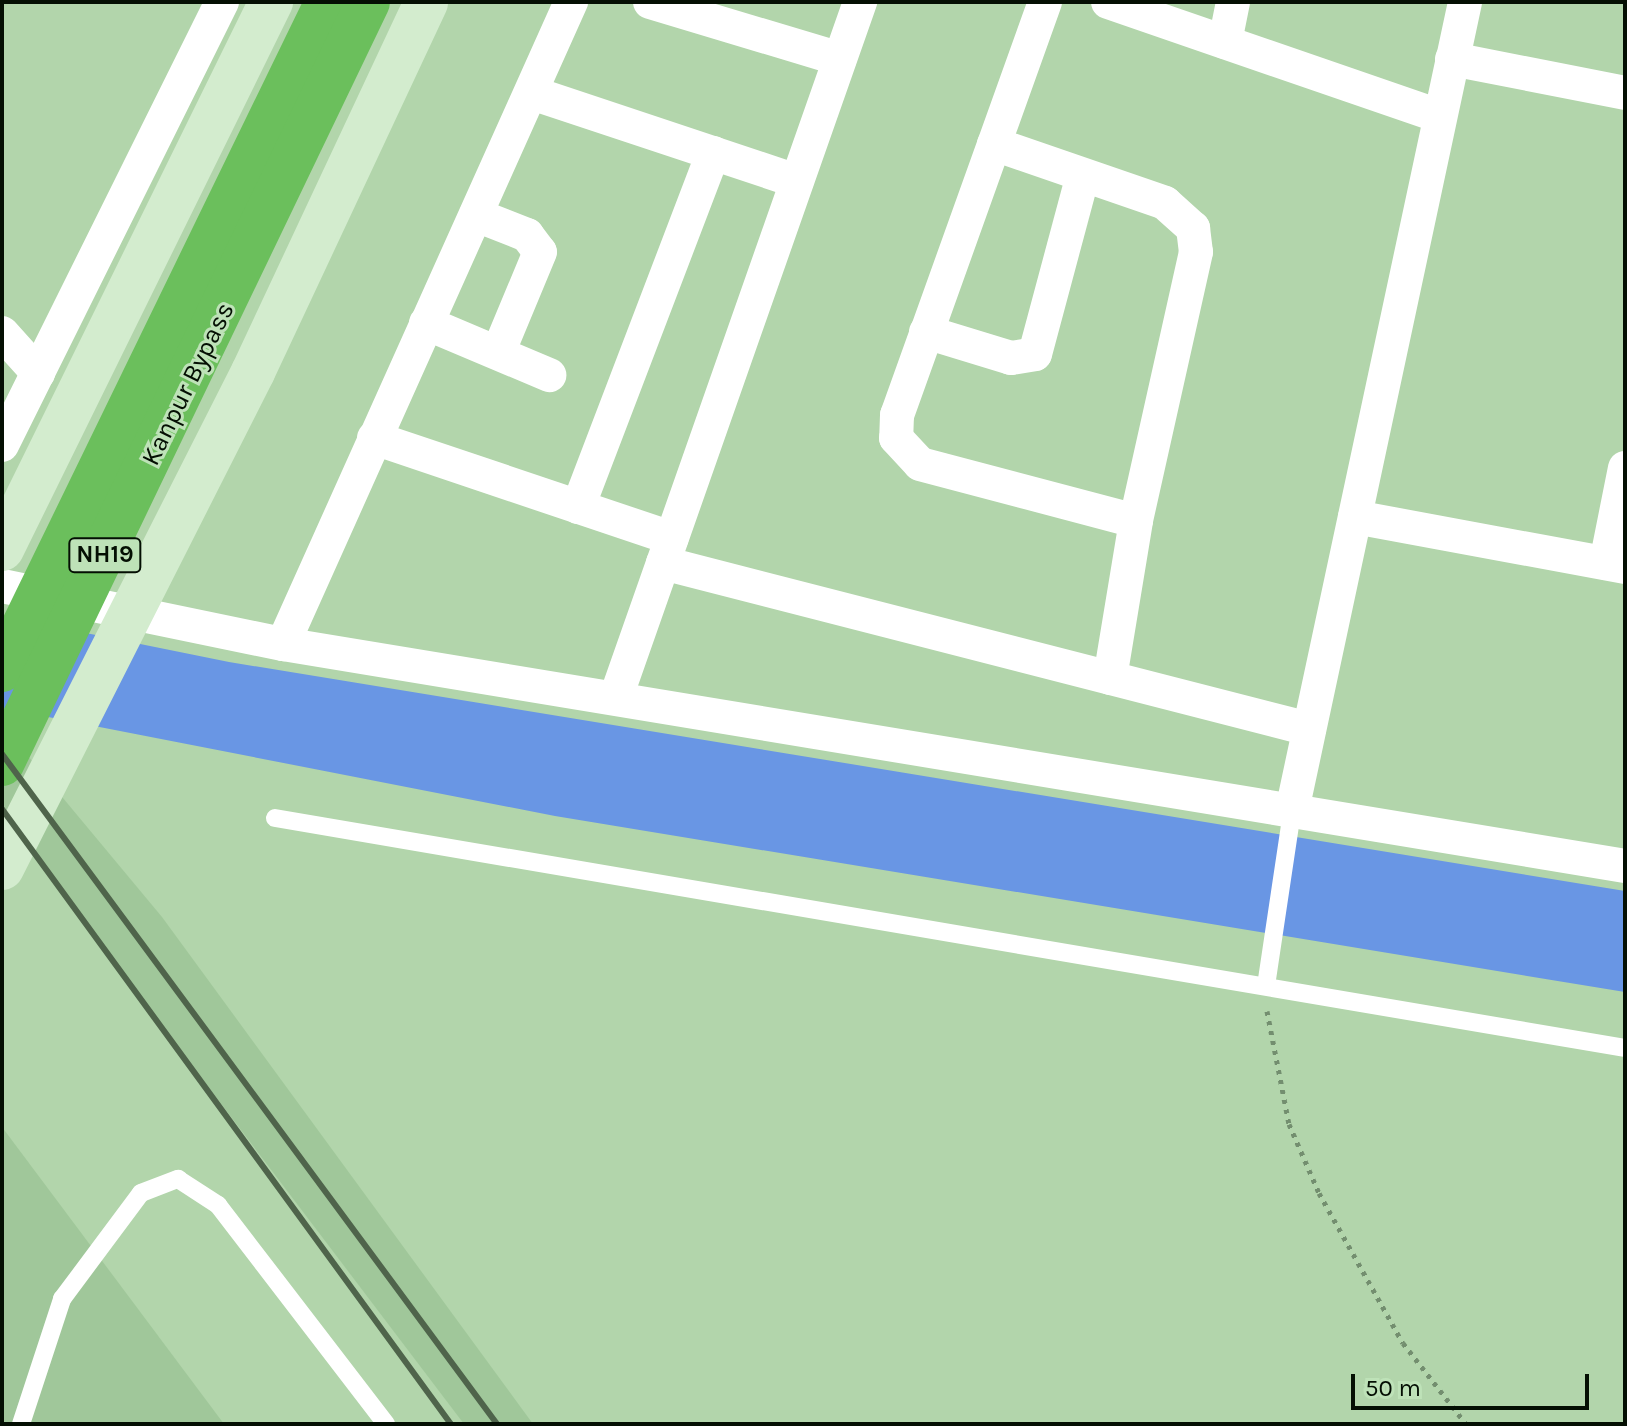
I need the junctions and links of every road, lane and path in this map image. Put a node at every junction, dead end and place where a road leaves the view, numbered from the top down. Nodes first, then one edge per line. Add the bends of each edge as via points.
1 (222, 2) edge
2 (271, 2) edge
3 (327, 2) edge
4 (368, 2) edge
5 (426, 2) edge
6 (571, 2) edge
7 (650, 2) edge
8 (860, 2) edge
9 (1045, 2) edge
10 (1108, 2) edge
11 (1233, 2) edge
12 (1465, 2) edge
13 (1225, 42) junction
14 (840, 59) junction
15 (1452, 59) junction
16 (532, 93) junction
17 (1625, 93) edge
18 (1440, 116) junction
19 (994, 144) junction
20 (713, 153) junction
21 (1083, 175) junction
22 (797, 181) junction
23 (476, 215) junction
24 (426, 323) junction
25 (926, 332) junction
26 (2, 333) edge
27 (498, 353) junction
28 (38, 373) junction
29 (549, 375) dead end
30 (374, 438) junction
31 (2, 445) edge
32 (1625, 468) edge
33 (578, 507) junction
34 (1355, 517) junction
35 (1136, 521) junction
36 (2, 549) edge
37 (667, 550) junction
38 (1615, 565) edge
39 (2, 586) edge
40 (283, 644) junction
41 (2, 670) edge
42 (1110, 678) junction
43 (616, 697) junction
44 (1309, 729) junction
45 (2, 764) edge
46 (1292, 813) junction
47 (275, 818) dead end
48 (1625, 866) edge
49 (2, 868) edge
50 (1266, 986) junction
51 (1625, 1048) edge
52 (21, 1424) edge
53 (386, 1424) edge
54 (1466, 1424) edge

1 - 28 street
2 - 36 main road
3 - 41 highway, Kanpur Bypass / NH19
4 - 45 highway, Kanpur Bypass / NH19
5 - 49 main road via 253,372
6 - 16 street
7 - 14 street
8 - 14 street
9 - 19 street
10 - 13 street
11 - 13 street
12 - 15 street
13 - 18 street
14 - 22 street
15 - 17 street
15 - 18 street
16 - 20 street
16 - 23 street
18 - 34 street
19 - 21 street
19 - 25 street
20 - 22 street
20 - 33 street
21 - 25 street via 1035,354 1011,358
21 - 35 street via 1165,203 1193,228 1196,252
22 - 37 street
23 - 24 street
23 - 27 street via 527,235 540,252
24 - 27 street
24 - 30 street
25 - 35 street via 897,415 896,438 904,453 920,464
26 - 28 street
27 - 29 street
28 - 31 street
30 - 33 street
30 - 40 street
32 - 38 street
33 - 37 street
34 - 38 street
34 - 44 street
35 - 42 street
37 - 42 street
37 - 43 street
39 - 40 street
40 - 43 street
42 - 44 street
43 - 46 street
44 - 46 street
46 - 48 street
46 - 50 lane
47 - 50 lane
50 - 51 lane
50 - 54 path via 1271,1059 1319,1193 1403,1343
52 - 53 lane via 62,1299 141,1193 178,1179 218,1205

